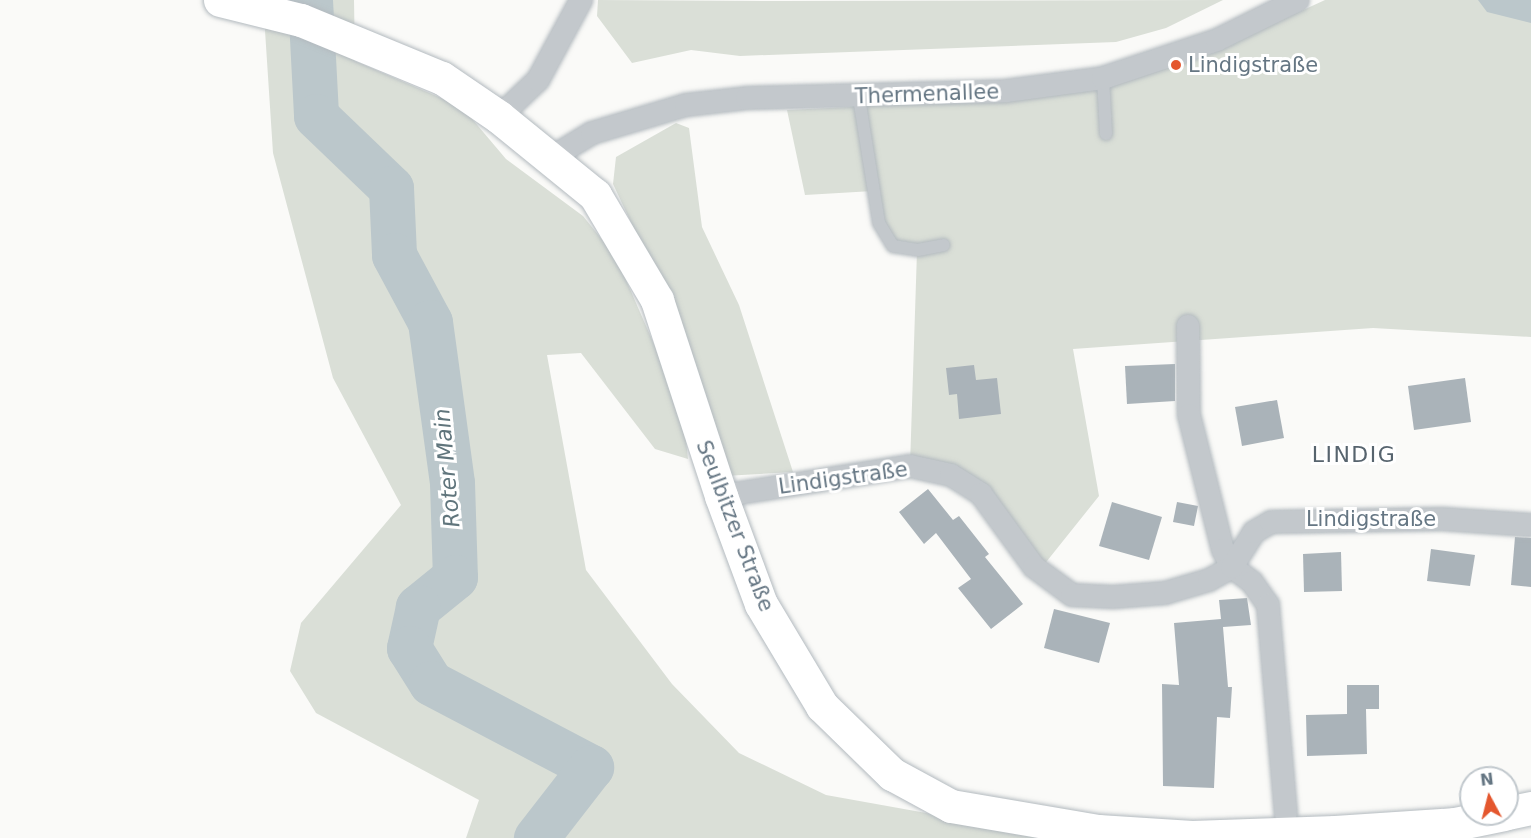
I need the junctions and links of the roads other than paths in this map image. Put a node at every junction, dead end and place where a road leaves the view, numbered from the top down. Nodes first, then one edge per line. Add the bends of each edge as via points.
1 (582, 0) edge
2 (1298, 0) edge
3 (230, 2) edge
4 (1103, 78) junction
5 (859, 98) junction
6 (499, 117) junction
7 (1106, 134) dead end
8 (551, 158) junction
9 (944, 245) dead end
10 (1188, 326) dead end
11 (721, 496) junction
12 (1531, 525) edge
13 (1232, 567) junction
14 (1286, 813) dead end
15 (1458, 831) edge

1 - 6 street via 538,81
2 - 4 street, Thermenallee via 1217,40
3 - 6 street, Seulbitzer Straße via 301,20 442,78
4 - 5 street, Thermenallee via 1006,91
4 - 7 lane
5 - 8 street, Thermenallee via 747,98 686,105 592,133
5 - 9 lane via 879,223 892,246 918,250
6 - 8 street, Seulbitzer Straße
8 - 11 street, Seulbitzer Straße via 595,195 657,300
10 - 13 street via 1189,415 1224,550
11 - 13 street, Lindigstraße via 910,466 951,475 981,494 1034,567 1072,595 1165,593 1209,580
11 - 15 street, Seulbitzer Straße via 761,604 822,706 892,774 951,806 1098,831 1192,837
12 - 13 street, Lindigstraße via 1443,519 1290,519 1271,522 1254,532
13 - 14 street via 1252,582 1268,605

